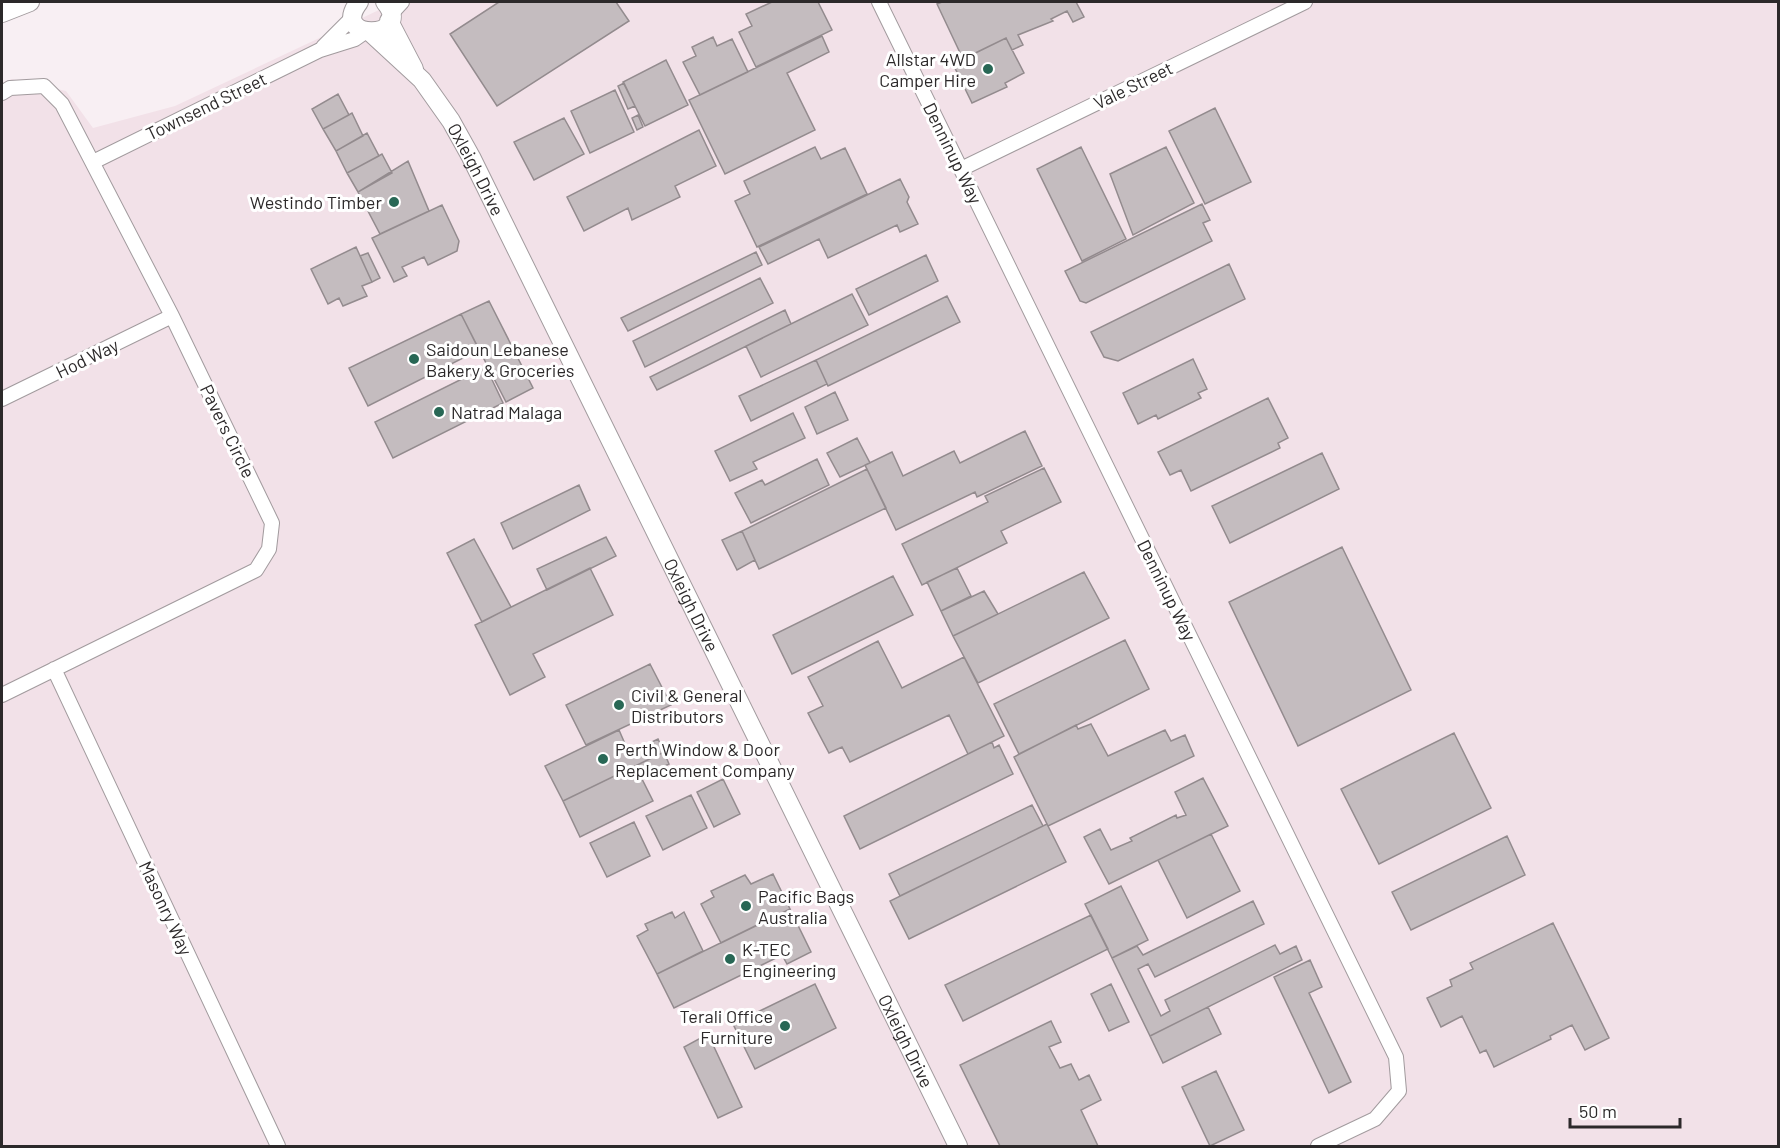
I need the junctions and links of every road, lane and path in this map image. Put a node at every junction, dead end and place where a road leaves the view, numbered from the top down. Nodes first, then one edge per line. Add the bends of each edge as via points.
1 (30, 2) edge
2 (879, 2) edge
3 (1305, 2) edge
4 (354, 6) edge
5 (392, 10) edge
6 (2, 13) edge
7 (368, 33) junction
8 (320, 50) junction
9 (414, 71) junction
10 (2, 93) edge
11 (93, 162) junction
12 (961, 169) junction
13 (172, 316) junction
14 (2, 399) edge
15 (54, 669) junction
16 (2, 695) edge
17 (278, 1146) edge
18 (958, 1146) edge
19 (1318, 1146) edge

1 - 6 street
2 - 12 street, Denninup Way
3 - 12 street, Vale Street
4 - 7 street, Oxleigh Drive via 356,24
4 - 8 street, Townsend Street via 351,19
5 - 7 street via 382,30
5 - 9 street, Oxleigh Drive
7 - 8 street, Townsend Street
7 - 9 street, Oxleigh Drive
8 - 11 street, Townsend Street
9 - 18 street, Oxleigh Drive via 450,121 500,214
10 - 11 street, Pavers Circle via 10,88 44,86 62,104
11 - 13 street, Pavers Circle
12 - 19 street, Denninup Way via 1396,1057 1399,1091 1375,1119
13 - 14 street, Hod Way
13 - 15 street, Pavers Circle via 272,523 269,549 256,570
15 - 16 street, Pavers Circle
15 - 17 street, Masonry Way

